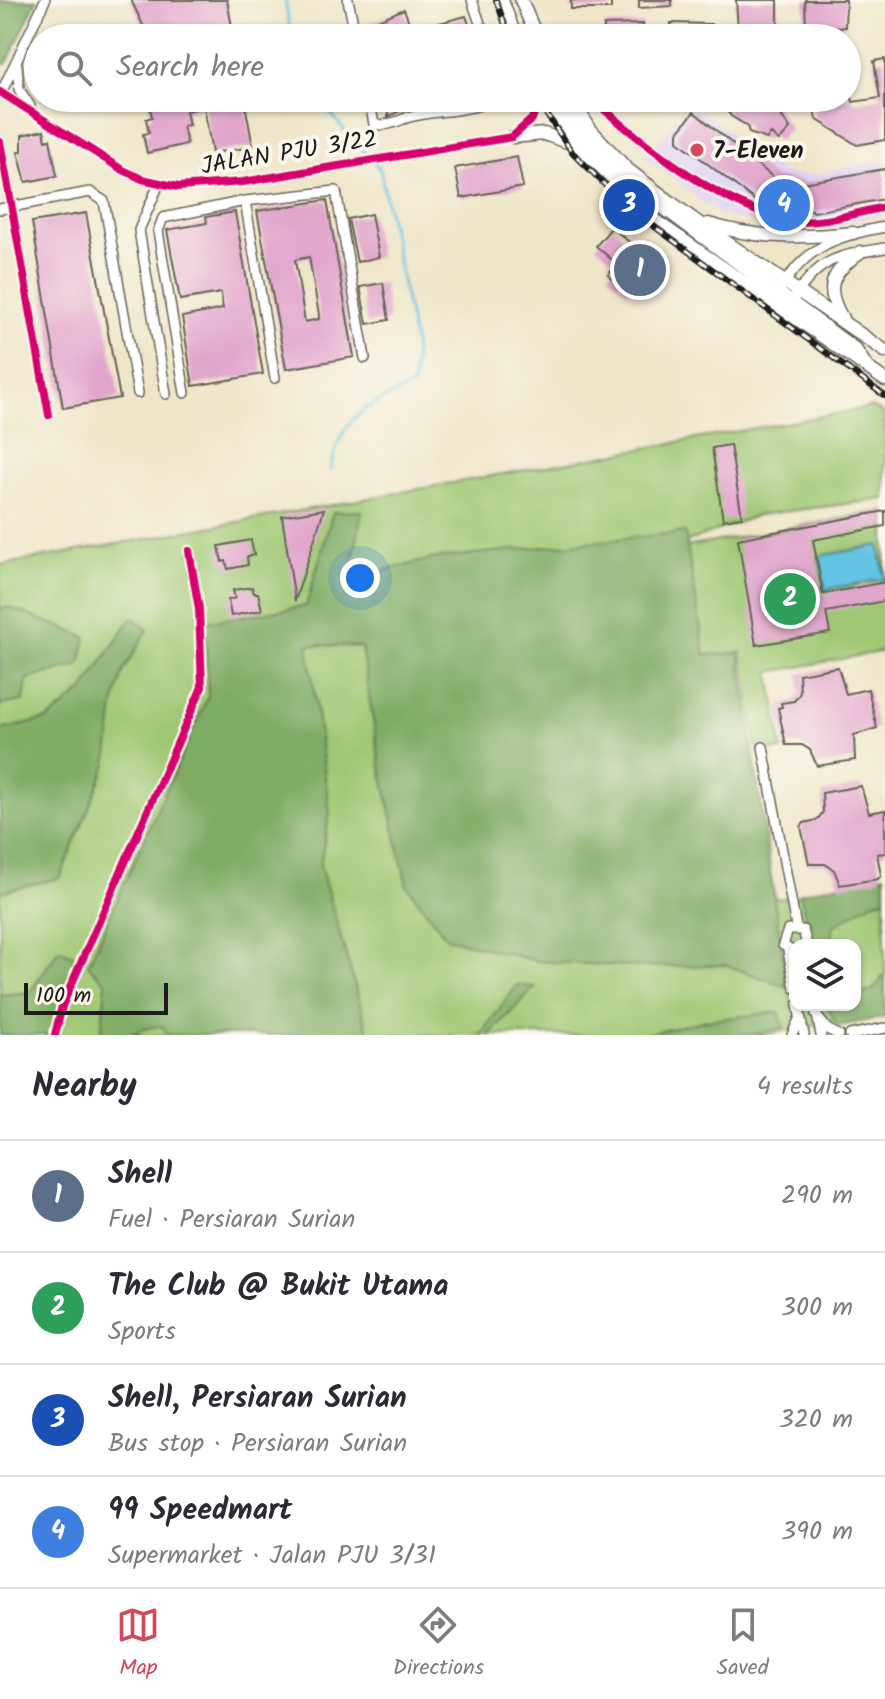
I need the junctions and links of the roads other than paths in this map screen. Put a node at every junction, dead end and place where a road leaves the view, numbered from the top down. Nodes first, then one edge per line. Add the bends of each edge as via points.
1 (45, 0) edge
2 (348, 0) edge
3 (472, 0) edge
4 (502, 0) edge
5 (521, 0) edge
6 (34, 24) edge
7 (353, 24) edge
8 (480, 24) edge
9 (511, 24) edge
10 (531, 24) edge
11 (24, 46) edge
12 (17, 61) junction
13 (0, 74) edge
14 (0, 92) edge
15 (24, 97) edge
16 (24, 106) edge
17 (35, 112) edge
18 (372, 112) edge
19 (425, 112) edge
20 (537, 112) edge
21 (554, 112) edge
22 (564, 112) edge
23 (580, 112) edge
24 (607, 112) edge
25 (512, 137) junction
26 (0, 142) edge
27 (579, 146) junction
28 (159, 184) junction
29 (245, 201) junction
30 (885, 207) edge
31 (5, 208) edge
32 (693, 219) junction
33 (885, 227) edge
34 (853, 233) junction
35 (885, 248) edge
36 (860, 252) junction
37 (782, 288) junction
38 (795, 297) junction
39 (169, 305) junction
40 (152, 308) junction
41 (172, 324) junction
42 (846, 324) junction
43 (155, 328) junction
44 (885, 351) edge
45 (365, 358) dead end
46 (869, 370) junction
47 (275, 378) dead end
48 (885, 380) edge
49 (138, 393) dead end
50 (185, 393) dead end
51 (166, 394) dead end
52 (49, 415) dead end
53 (189, 551) dead end
54 (763, 747) dead end
55 (796, 927) junction
56 (807, 939) edge
57 (789, 947) edge
58 (799, 1011) edge
59 (816, 1011) edge
60 (817, 1011) edge
61 (800, 1017) junction
62 (885, 1028) edge
63 (55, 1035) edge
64 (792, 1035) edge
65 (804, 1035) edge
66 (821, 1035) edge
67 (839, 1035) edge
68 (850, 1035) edge

1 - 6 street
2 - 7 street
3 - 8 street
4 - 9 main road
5 - 10 main road
11 - 12 street
12 - 13 street
12 - 14 street
12 - 15 street
14 - 16 street, JALAN PJU 3/22
17 - 28 street, JALAN PJU 3/22 via 121,169
18 - 19 street via 374,124 382,126
20 - 25 street
21 - 27 main road
22 - 37 main road via 605,161 639,190
23 - 32 main road via 611,153
24 - 30 street via 644,144 747,208 804,221
25 - 27 main road via 544,134
25 - 28 street, JALAN PJU 3/22 via 200,188
26 - 31 street
27 - 46 main road via 660,224
28 - 40 street via 139,230
29 - 39 street via 163,218 157,239
29 - 45 street via 336,191
29 - 47 street
31 - 49 street via 90,192 104,201
31 - 52 street
32 - 34 main road via 771,237
32 - 37 main road
33 - 34 street
34 - 37 street via 811,252
35 - 36 street
36 - 38 street via 821,265
36 - 42 main road via 841,266 831,288
37 - 38 main road
38 - 42 main road
38 - 46 main road via 855,349
39 - 40 street
39 - 41 street
40 - 43 street
41 - 43 street
41 - 50 street
42 - 44 main road
43 - 51 street
46 - 48 main road
53 - 63 street via 199,609 202,687 62,1006
54 - 55 street
55 - 56 street via 806,932
55 - 57 street via 783,936
58 - 61 street
59 - 66 street
60 - 67 street via 827,1029
61 - 64 street
61 - 65 street
62 - 68 street

